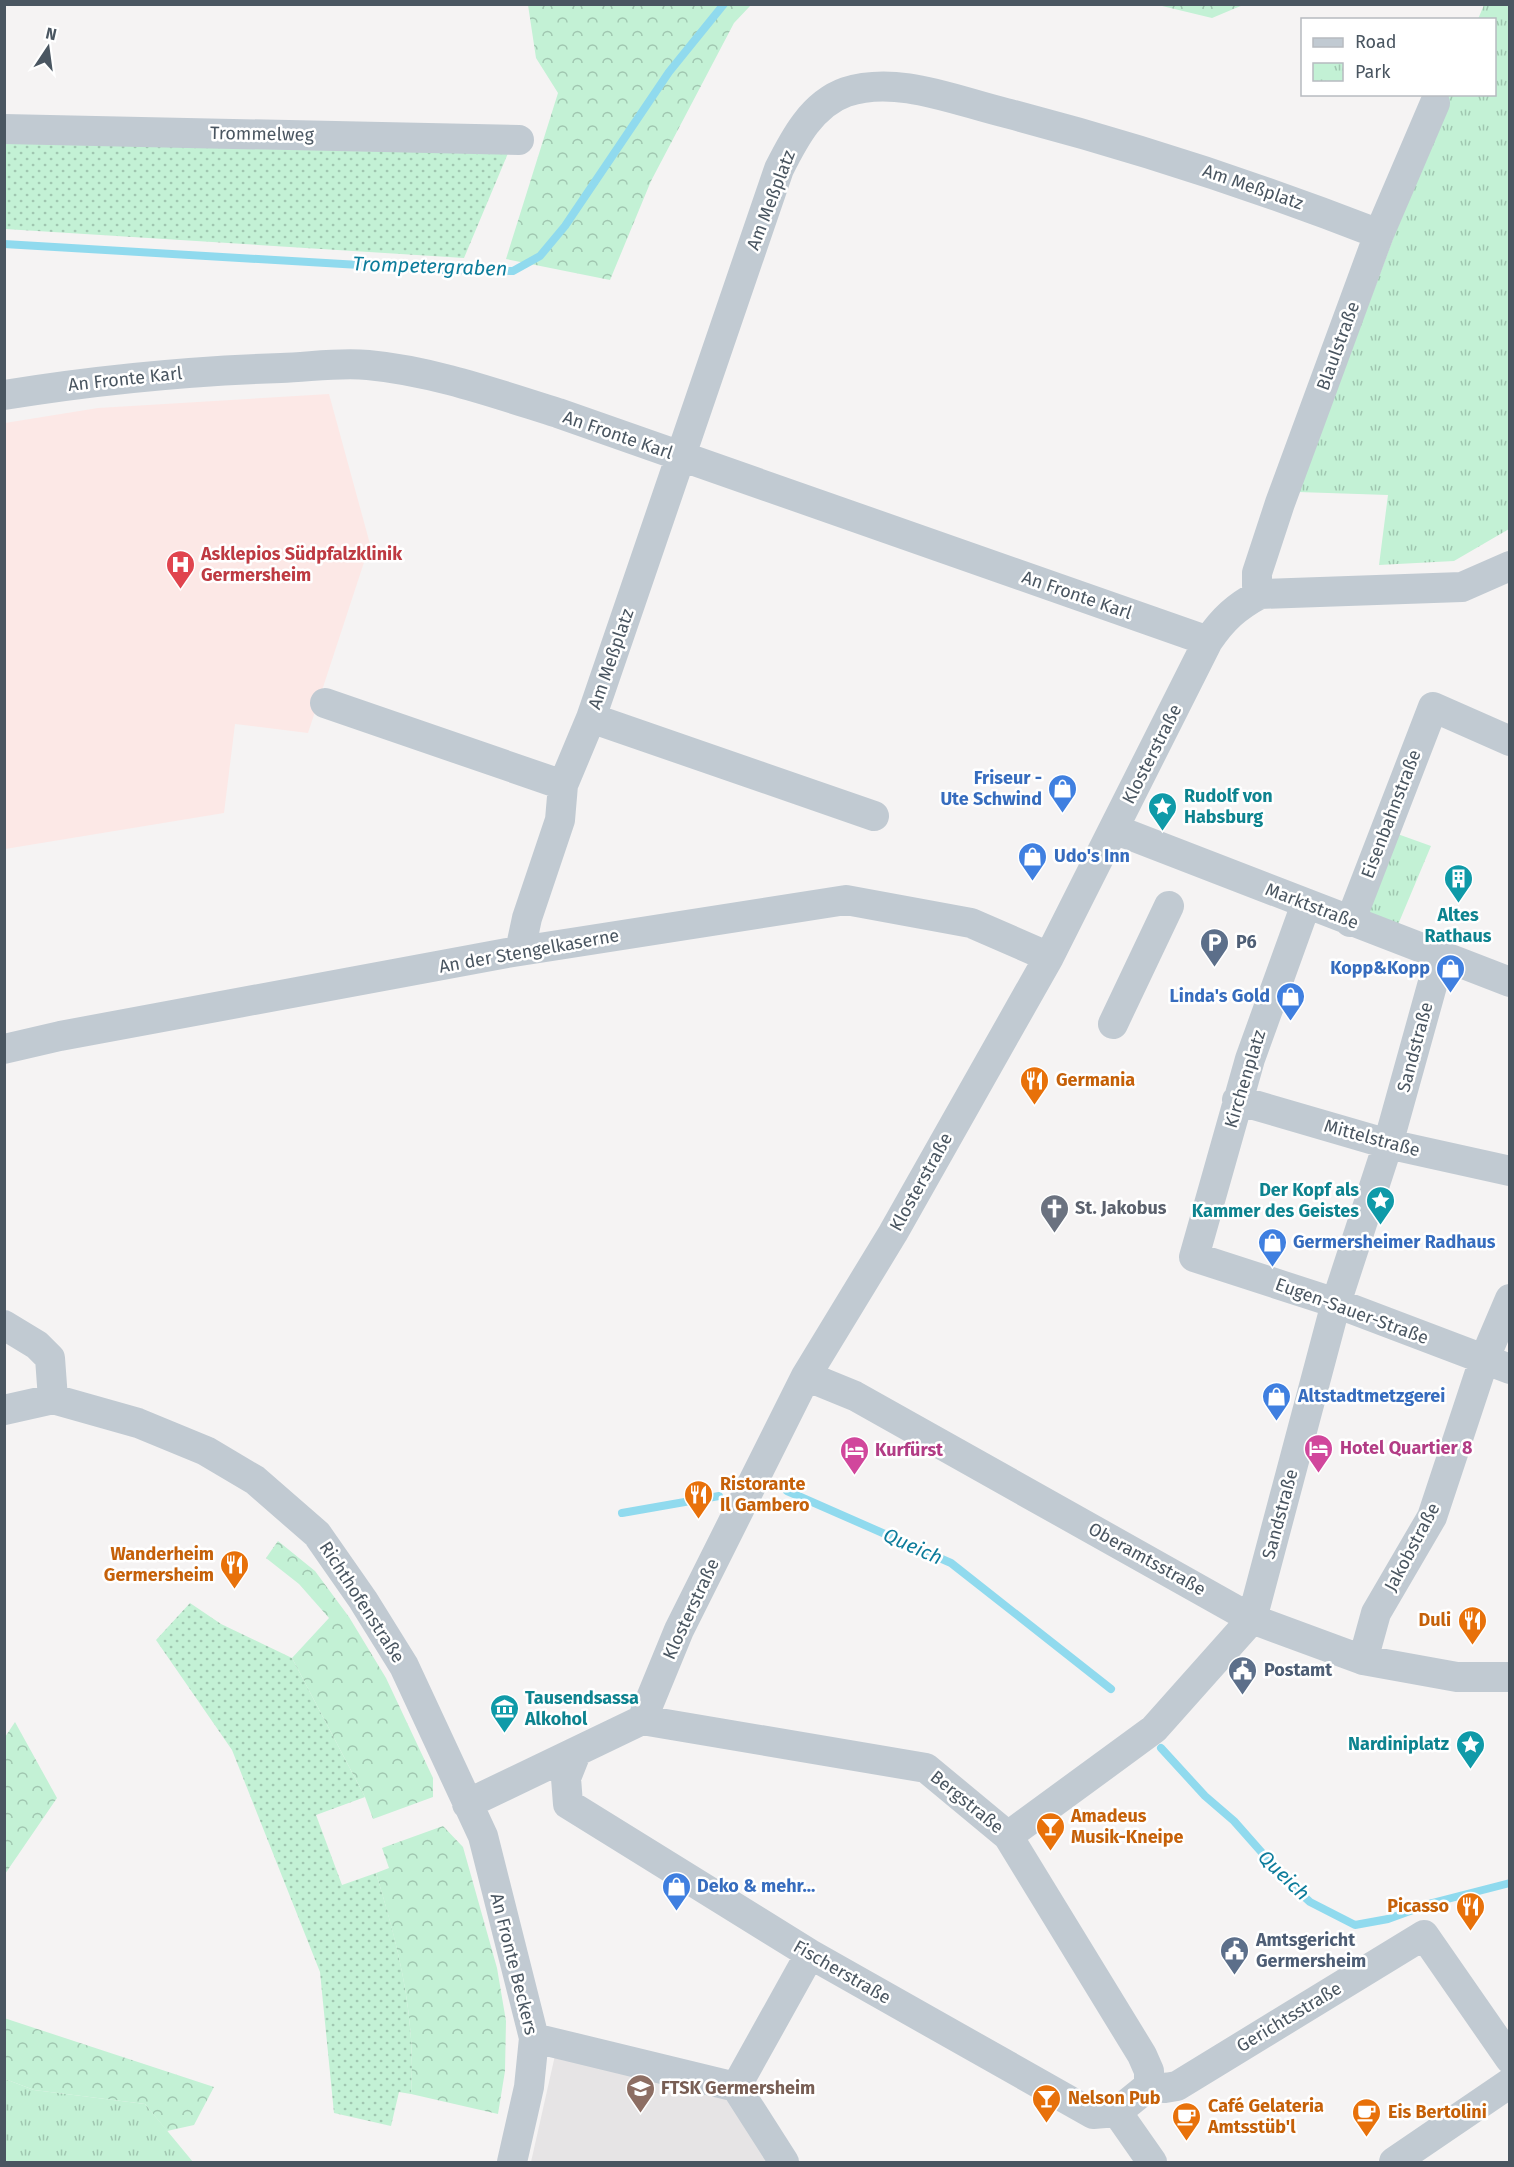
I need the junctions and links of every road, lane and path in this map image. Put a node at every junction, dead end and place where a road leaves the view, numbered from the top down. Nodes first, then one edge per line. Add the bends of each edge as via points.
1 (1435, 104) dead end
2 (4, 129) edge
3 (519, 140) dead end
4 (1379, 234) junction
5 (4, 395) edge
6 (681, 457) junction
7 (1509, 566) edge
8 (1260, 594) junction
9 (1208, 641) junction
10 (325, 703) dead end
11 (591, 718) junction
12 (1509, 741) edge
13 (563, 785) junction
14 (874, 816) dead end
15 (1114, 829) junction
16 (1306, 904) junction
17 (1169, 906) dead end
18 (1350, 921) junction
19 (520, 951) junction
20 (1049, 957) junction
21 (1440, 957) junction
22 (1509, 982) edge
23 (1113, 1024) dead end
24 (4, 1049) edge
25 (1237, 1100) junction
26 (1388, 1144) junction
27 (1509, 1171) edge
28 (1194, 1257) joint
29 (1509, 1299) edge
30 (1336, 1303) junction
31 (4, 1325) edge
32 (1496, 1364) edge
33 (806, 1376) junction
34 (53, 1399) junction
35 (4, 1410) edge
36 (1252, 1618) junction
37 (1363, 1660) junction
38 (1504, 1678) edge
39 (642, 1719) junction
40 (576, 1753) junction
41 (467, 1804) junction
42 (1008, 1836) junction
43 (810, 1954) junction
44 (534, 2038) junction
45 (1509, 2059) edge
46 (1509, 2083) edge
47 (1149, 2086) junction
48 (736, 2087) junction
49 (1117, 2112) junction
50 (512, 2163) edge
51 (784, 2163) edge
52 (1152, 2163) edge
53 (1394, 2163) edge

1 - 4 street, Blaulstraße
2 - 3 street, Trommelweg
4 - 6 street, Am Meßplatz via 1226,177 1077,132 911,89 878,86 844,93 815,112 800,129 779,169
4 - 8 street, Blaulstraße via 1261,560 1257,586
5 - 6 street, An Fronte Karl via 93,381 211,370 367,365 477,387
6 - 9 street, An Fronte Karl
6 - 11 street, Am Meßplatz
7 - 8 street, Klosterstraße via 1462,587
8 - 9 street, Klosterstraße via 1237,606
9 - 15 street, Klosterstraße
10 - 13 street
11 - 13 street, Am Meßplatz
11 - 14 street, Am Meßplatz
12 - 18 street, Eisenbahnstraße via 1432,707
13 - 19 street, Am Meßplatz via 560,820
15 - 16 street, Marktstraße
15 - 20 street, Klosterstraße
16 - 18 street, Marktstraße
16 - 25 street, Kirchenplatz
17 - 23 street
18 - 21 street, Marktstraße
19 - 20 street, An der Stengelkaserne via 846,900 971,923
19 - 24 street, An der Stengelkaserne
20 - 33 street, Klosterstraße via 893,1233
21 - 22 street, Marktstraße
21 - 26 street, Sandstraße
25 - 26 street, Mittelstraße
25 - 28 street, Kirchenplatz
26 - 27 street, Mittelstraße
26 - 30 street, Sandstraße
28 - 30 street, Eugen-Sauer-Straße
29 - 32 street, Jakobstraße
30 - 32 street, Eugen-Sauer-Straße
30 - 36 street, Sandstraße
31 - 34 street via 50,1358
32 - 37 street, Jakobstraße via 1432,1517 1376,1614
33 - 36 street, Oberamtsstraße via 855,1396
33 - 39 street, Klosterstraße via 679,1630
34 - 35 street
34 - 41 street, Richthofenstraße via 138,1423 206,1451 255,1479 316,1534 404,1666
36 - 37 street, Oberamtsstraße
36 - 42 street, Sandstraße via 1154,1729
37 - 38 street, Oberamtsstraße via 1457,1677
39 - 40 street
39 - 42 street, Bergstraße via 926,1768
40 - 41 street
40 - 43 street, Fischerstraße via 566,1778 568,1804
41 - 44 street, An Fronte Beckers via 483,1836
42 - 47 street, Bergstraße via 1142,2055 1149,2071
43 - 48 street
43 - 49 street, Fischerstraße via 1093,2114
44 - 48 street
44 - 50 street, An Fronte Beckers via 529,2087
45 - 47 street, Gerichtsstraße via 1424,1935 1177,2086
46 - 53 street
47 - 49 street
48 - 51 street
49 - 52 street

